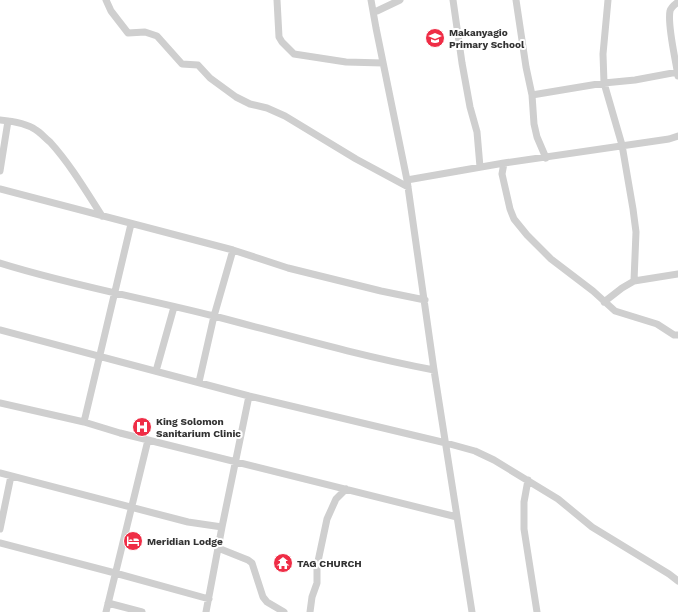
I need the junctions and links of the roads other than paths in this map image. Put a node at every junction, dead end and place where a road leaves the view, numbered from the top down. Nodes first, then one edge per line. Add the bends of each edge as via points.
1 (106, 0) edge
2 (277, 0) edge
3 (372, 0) edge
4 (400, 0) edge
5 (453, 0) edge
6 (516, 0) edge
7 (608, 0) edge
8 (674, 3) edge
9 (377, 11) dead end
10 (383, 63) junction
11 (678, 73) edge
12 (604, 83) junction
13 (532, 95) junction
14 (0, 120) edge
15 (8, 121) junction
16 (678, 136) edge
17 (622, 145) junction
18 (546, 158) junction
19 (504, 163) junction
20 (480, 167) junction
21 (0, 171) edge
22 (407, 183) junction
23 (0, 189) edge
24 (102, 216) junction
25 (131, 224) junction
26 (232, 250) junction
27 (0, 263) edge
28 (678, 274) edge
29 (634, 281) junction
30 (115, 293) junction
31 (425, 300) junction
32 (604, 302) junction
33 (174, 306) junction
34 (214, 316) junction
35 (0, 330) edge
36 (678, 335) edge
37 (100, 356) junction
38 (434, 370) junction
39 (156, 371) junction
40 (199, 382) junction
41 (249, 396) junction
42 (0, 403) edge
43 (84, 422) junction
44 (148, 440) junction
45 (446, 443) junction
46 (236, 462) junction
47 (0, 473) edge
48 (12, 476) junction
49 (528, 480) junction
50 (346, 489) junction
51 (132, 506) junction
52 (457, 517) junction
53 (222, 527) junction
54 (0, 530) edge
55 (0, 543) edge
56 (218, 548) junction
57 (115, 573) junction
58 (678, 581) edge
59 (209, 599) junction
60 (108, 603) junction
61 (106, 612) edge
62 (142, 612) edge
63 (206, 612) edge
64 (284, 612) edge
65 (310, 612) edge
66 (472, 612) edge
67 (537, 612) edge

1 - 22 street via 128,33 145,32 157,36 182,64 198,65 210,78 236,97 285,116 356,159
2 - 10 street via 279,37 284,46 294,54 346,62
3 - 10 street
4 - 9 street
5 - 20 street via 464,78 477,132
6 - 13 street
7 - 12 street via 603,54
8 - 11 street via 670,12 670,26
10 - 22 street
11 - 12 street
12 - 13 street
12 - 17 street
13 - 18 street via 534,124
14 - 15 street
15 - 21 street
15 - 24 street via 23,124 42,134 58,151
16 - 17 street
17 - 18 street
17 - 29 street via 636,232
18 - 19 street
19 - 20 street
19 - 32 street via 502,174 514,219 551,259 594,291
20 - 22 street
22 - 31 street
23 - 24 street
24 - 25 street
25 - 26 street
25 - 30 street
26 - 31 street via 295,270
26 - 34 street
27 - 30 street
28 - 29 street
29 - 32 street
30 - 33 street
30 - 37 street
31 - 38 street
32 - 36 street via 615,311 656,324
33 - 34 street
33 - 39 street
34 - 38 street via 398,364
34 - 40 street
35 - 37 street
37 - 39 street
37 - 43 street
38 - 45 street
39 - 40 street
40 - 41 street
41 - 45 street
41 - 46 street
42 - 43 street
43 - 44 street
44 - 46 street
44 - 51 street
45 - 49 street via 483,454
45 - 52 street
46 - 50 street
46 - 53 street
47 - 48 street
48 - 51 street
48 - 54 street
49 - 58 street via 558,499 592,527
49 - 67 street via 524,502 524,529
50 - 52 street
50 - 65 street via 336,499 327,520
51 - 53 street via 188,522
51 - 57 street
52 - 66 street
53 - 56 street
55 - 57 street
56 - 59 street
56 - 64 street via 252,563 263,597
57 - 59 street
57 - 60 street
59 - 63 street
60 - 61 street
60 - 62 street

